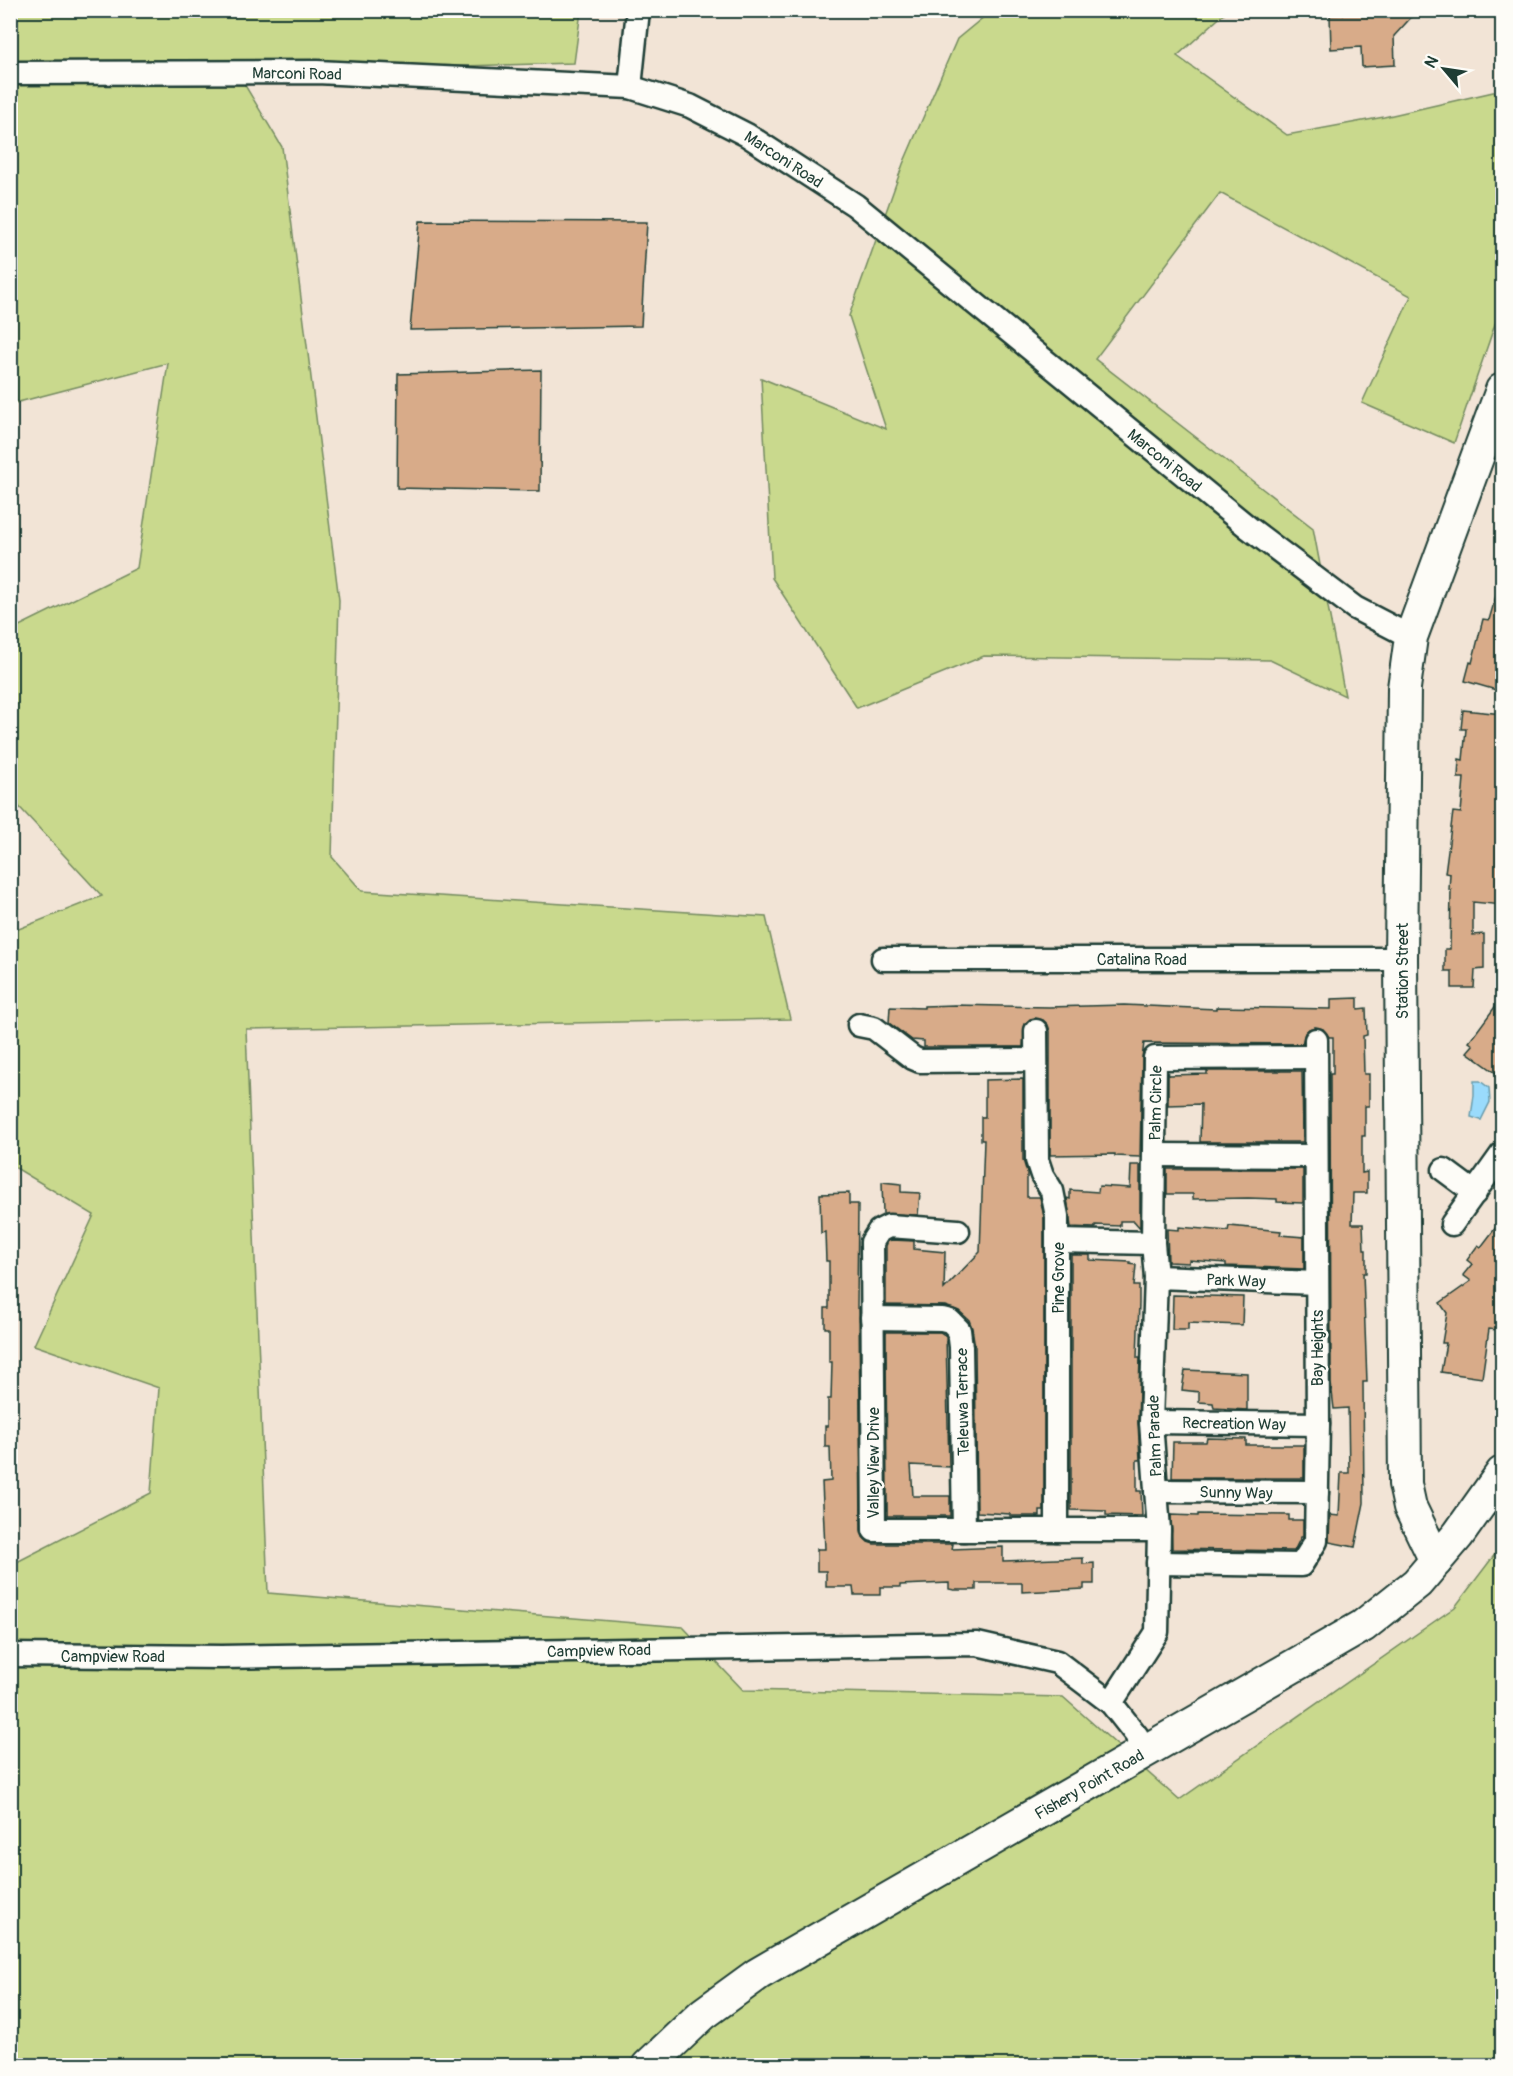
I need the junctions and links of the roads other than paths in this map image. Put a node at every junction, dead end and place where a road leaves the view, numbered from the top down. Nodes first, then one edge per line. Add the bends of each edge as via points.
1 (624, 10) edge
2 (638, 10) edge
3 (10, 73) edge
4 (630, 87) junction
5 (1503, 390) edge
6 (1412, 637) junction
7 (883, 959) dead end
8 (1401, 959) junction
9 (859, 1025) dead end
10 (1036, 1031) dead end
11 (1036, 1060) junction
12 (1503, 1154) edge
13 (1154, 1155) junction
14 (1315, 1156) junction
15 (1444, 1170) dead end
16 (1475, 1193) junction
17 (1452, 1224) dead end
18 (958, 1231) dead end
19 (1058, 1241) junction
20 (1154, 1243) junction
21 (1156, 1277) junction
22 (1317, 1283) junction
23 (872, 1318) junction
24 (1151, 1422) junction
25 (1318, 1424) junction
26 (1503, 1473) edge
27 (1156, 1491) junction
28 (1317, 1492) junction
29 (964, 1530) junction
30 (1057, 1530) junction
31 (1159, 1530) junction
32 (1436, 1561) junction
33 (1158, 1563) junction
34 (10, 1655) edge
35 (1111, 1703) junction
36 (1141, 1754) junction
37 (648, 2066) edge

1 - 4 street
2 - 4 street
3 - 4 street, Marconi Road via 317,72
4 - 6 street, Marconi Road via 690,106 747,135 855,205 1249,528 1355,608
5 - 6 street, Station Street
6 - 8 street, Station Street via 1404,688
7 - 8 street, Catalina Road
8 - 32 street, Station Street via 1405,1484 1410,1507
9 - 11 street via 874,1028 920,1061
10 - 11 street, Pine Grove
11 - 19 street, Pine Grove via 1037,1160 1052,1191
12 - 16 street
13 - 14 street, Palm Circle
13 - 14 street, Palm Circle via 1155,1059 1315,1049
13 - 20 street, Palm Parade
14 - 22 street, Bay Heights
15 - 16 street
16 - 17 street
18 - 23 street, Valley View Drive via 900,1226 879,1231 872,1242
19 - 20 street
19 - 30 street, Pine Grove
20 - 21 street, Palm Parade
21 - 22 street, Park Way
21 - 24 street, Palm Parade
22 - 25 street, Bay Heights
23 - 29 street, Teleuwa Terrace via 942,1319 960,1330
23 - 29 street, Valley View Drive via 874,1530
24 - 25 street, Recreation Way
24 - 27 street, Palm Parade
25 - 28 street, Bay Heights
26 - 32 street, Fishery Point Road
27 - 28 street, Sunny Way
27 - 31 street, Palm Parade
28 - 33 street, Bay Heights via 1316,1540 1301,1565
29 - 30 street, Valley View Drive
30 - 31 street, Valley View Drive
31 - 33 street, Palm Parade
32 - 36 street, Fishery Point Road via 1411,1589 1363,1626
33 - 35 street, Palm Parade via 1157,1632
34 - 35 street, Campview Road via 222,1657 977,1644 1057,1662
35 - 36 street, Campview Road via 1137,1736
36 - 37 street, Fishery Point Road via 758,1974 703,2014

